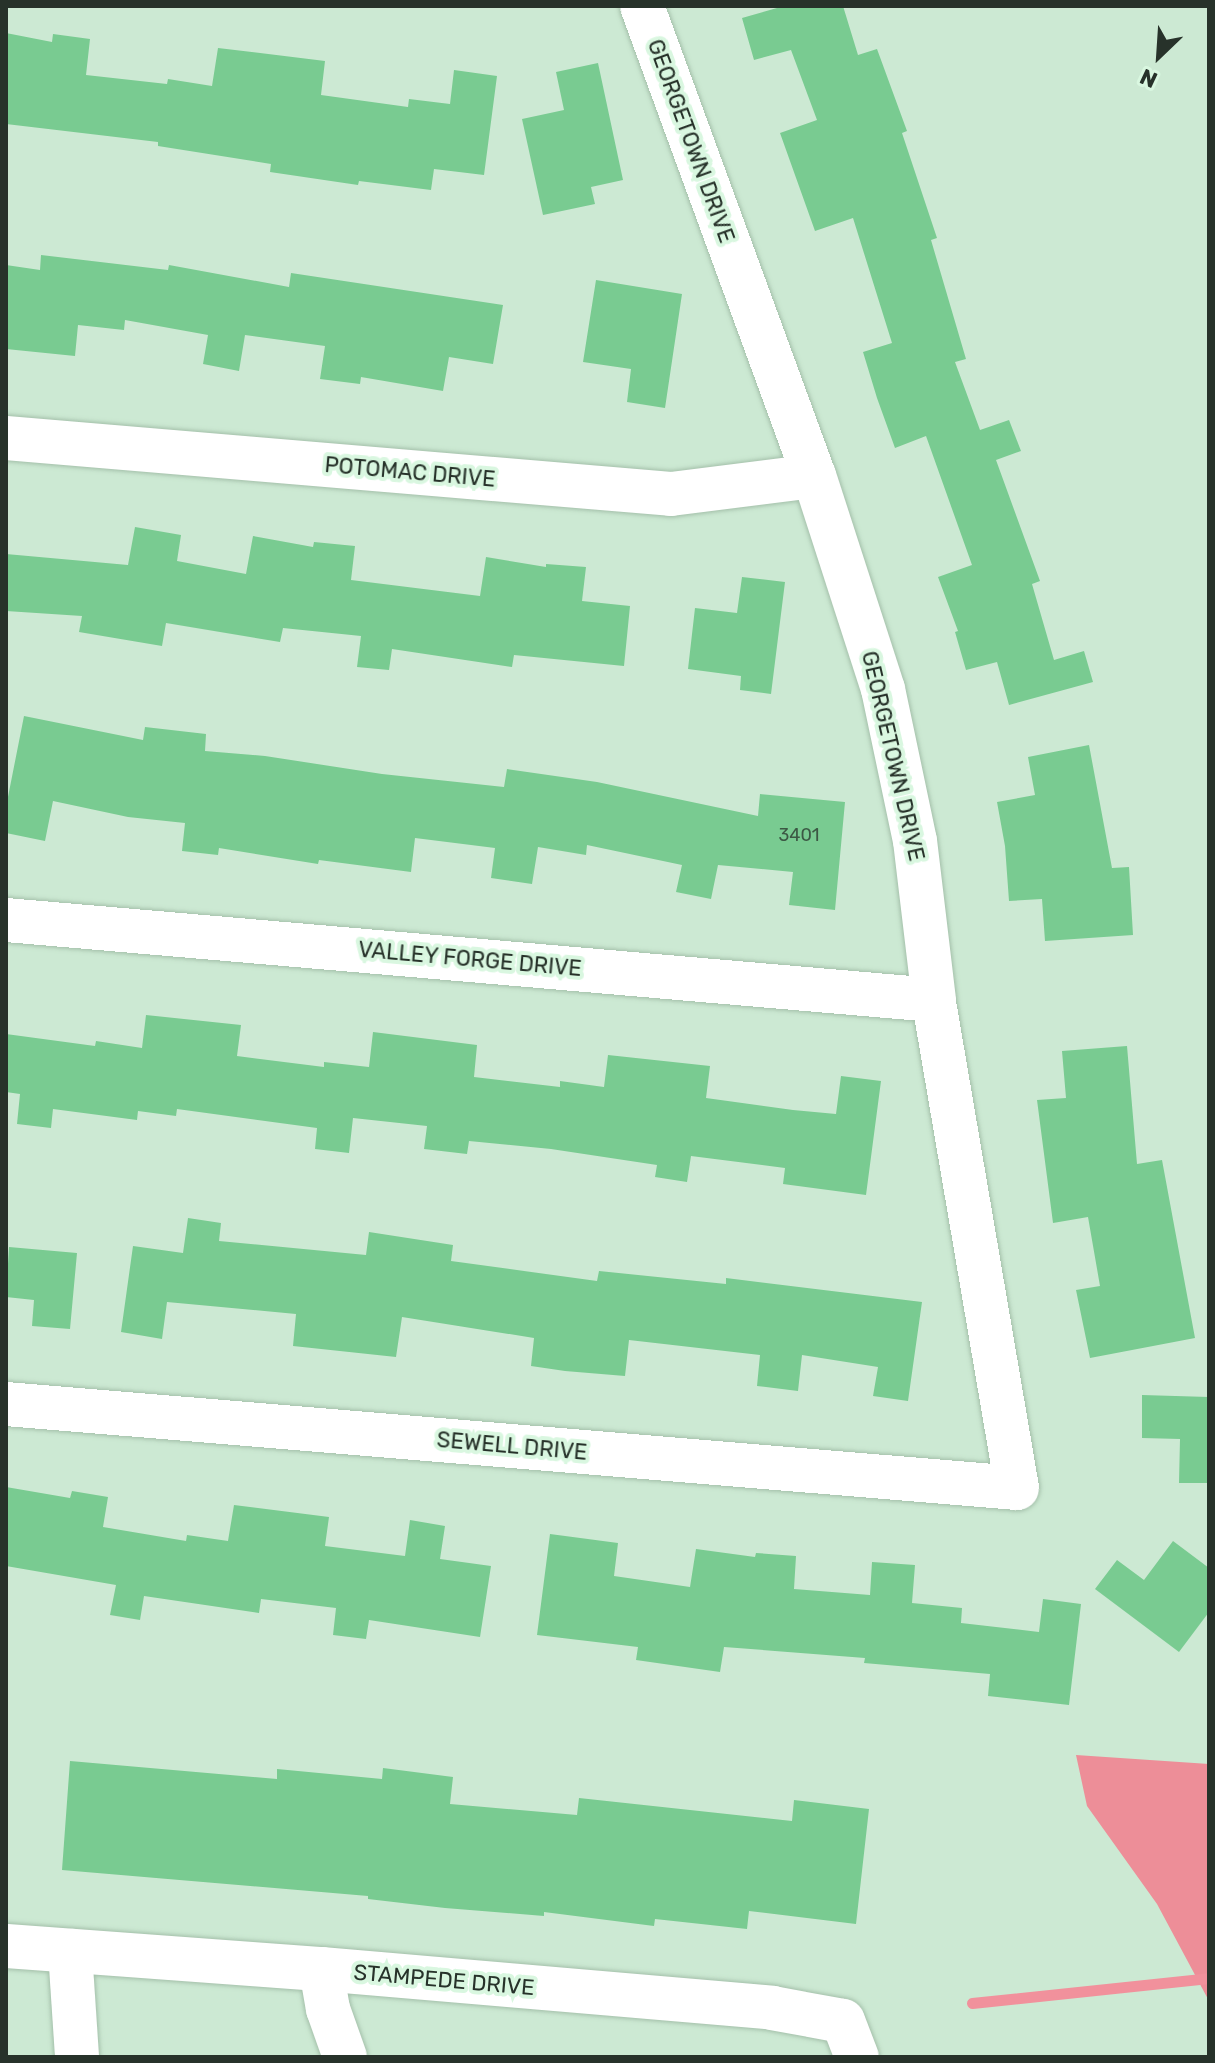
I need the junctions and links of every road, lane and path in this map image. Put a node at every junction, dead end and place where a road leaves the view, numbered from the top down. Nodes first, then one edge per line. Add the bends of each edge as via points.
1 (642, 6) edge
2 (6, 438) edge
3 (814, 476) junction
4 (6, 920) edge
5 (934, 1000) junction
6 (6, 1404) edge
7 (1017, 1488) joint
8 (6, 1946) edge
9 (70, 1951) junction
10 (321, 1969) junction
11 (77, 2057) edge
12 (345, 2057) edge
13 (857, 2057) edge

1 - 3 street, GEORGETOWN DRIVE
2 - 3 street, POTOMAC DRIVE via 671,494
3 - 5 street, GEORGETOWN DRIVE via 883,689 915,841
4 - 5 street, VALLEY FORGE DRIVE
5 - 7 street, GEORGETOWN DRIVE
6 - 7 street, SEWELL DRIVE
8 - 9 street, STAMPEDE DRIVE
9 - 10 street, STAMPEDE DRIVE
9 - 11 street
10 - 12 street
10 - 13 street, STAMPEDE DRIVE via 772,2008 843,2021

